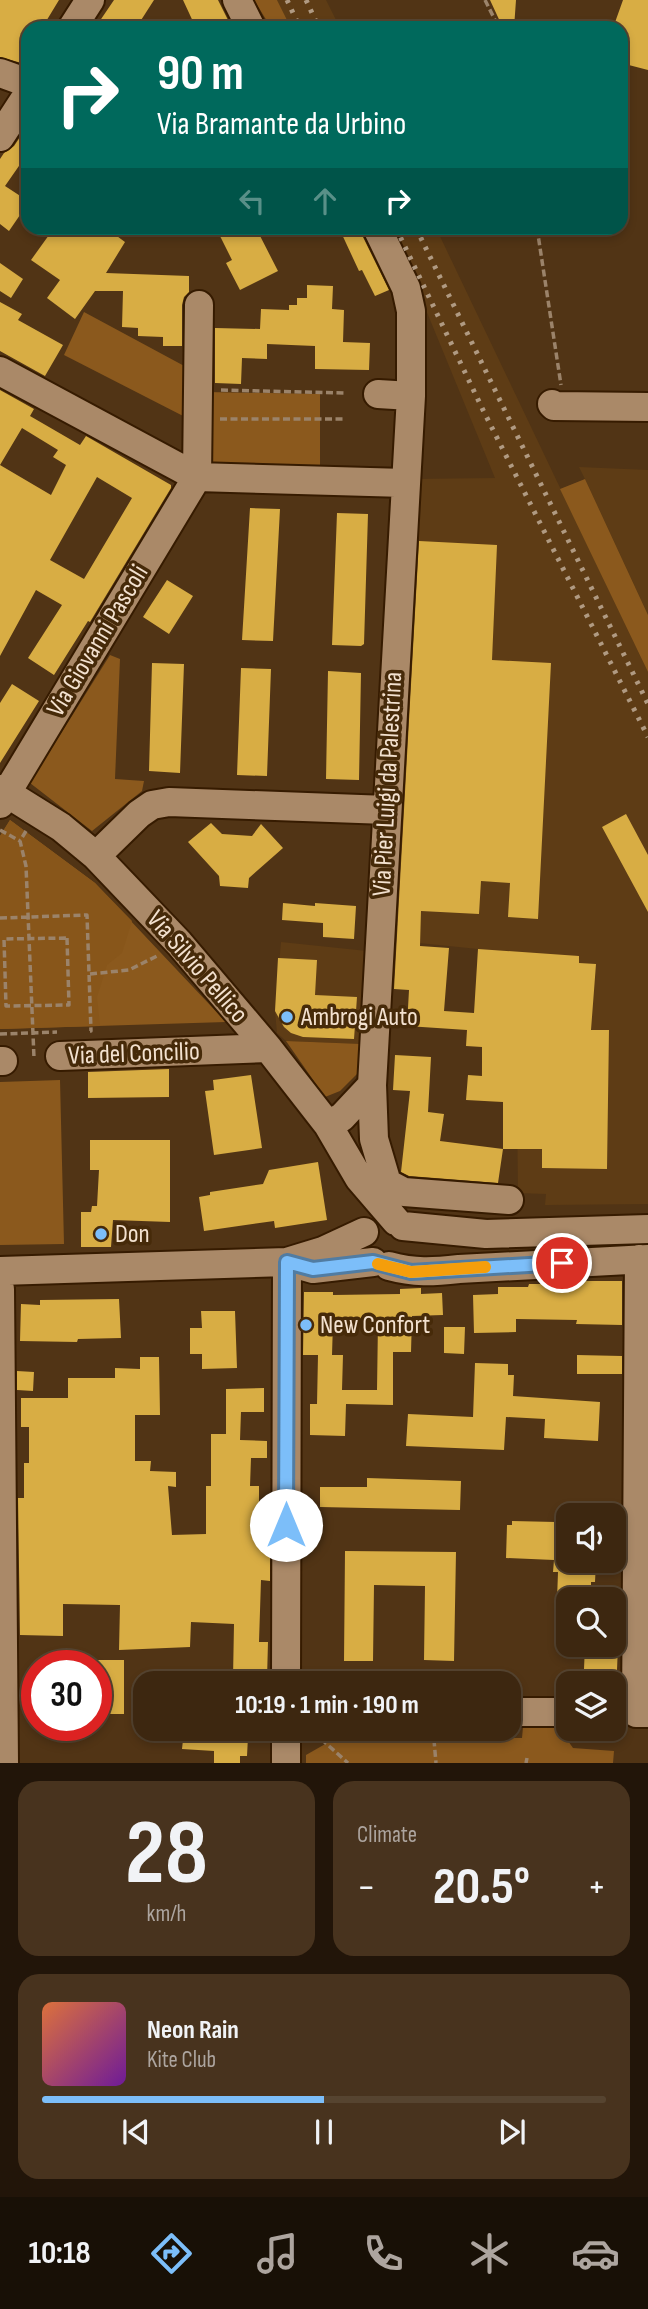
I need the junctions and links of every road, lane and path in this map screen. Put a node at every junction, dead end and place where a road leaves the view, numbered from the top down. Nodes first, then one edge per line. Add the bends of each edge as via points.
1 (90, 0) edge
2 (237, 0) edge
3 (485, 0) edge
4 (76, 21) edge
5 (248, 21) edge
6 (496, 21) edge
7 (0, 73) edge
8 (21, 80) edge
9 (21, 105) edge
10 (0, 137) edge
11 (380, 235) edge
12 (538, 235) edge
13 (199, 305) dead end
14 (0, 371) edge
15 (198, 390) junction
16 (346, 393) dead end
17 (378, 394) dead end
18 (411, 396) junction
19 (558, 404) joint
20 (648, 407) edge
21 (197, 419) junction
22 (344, 419) dead end
23 (197, 477) junction
24 (405, 483) junction
25 (2, 795) edge
26 (387, 810) junction
27 (36, 811) junction
28 (0, 830) edge
29 (20, 841) junction
30 (96, 856) junction
31 (29, 917) junction
32 (0, 918) edge
33 (30, 939) junction
34 (178, 943) junction
35 (89, 974) junction
36 (32, 1005) junction
37 (80, 1032) dead end
38 (34, 1033) junction
39 (268, 1048) junction
40 (54, 1049) junction
41 (1, 1052) edge
42 (372, 1086) junction
43 (328, 1125) junction
44 (359, 1178) junction
45 (509, 1200) dead end
46 (648, 1229) edge
47 (365, 1230) junction
48 (396, 1245) junction
49 (643, 1259) edge
50 (287, 1262) junction
51 (0, 1271) edge
52 (0, 1289) edge
53 (286, 1671) edge
54 (521, 1712) edge
55 (556, 1712) edge
56 (633, 1713) edge
57 (286, 1741) edge
58 (323, 1741) edge
59 (434, 1741) edge
60 (4, 1763) edge
61 (286, 1763) edge
62 (348, 1763) edge
63 (436, 1763) edge

1 - 4 street
2 - 5 street
3 - 6 path
7 - 8 street
9 - 10 street
11 - 18 street, Via Pier Luigi da Palestrina via 406,288 411,310
12 - 19 path
13 - 15 street
14 - 23 street
15 - 16 path
15 - 21 street
17 - 18 street
18 - 24 street, Via Pier Luigi da Palestrina
19 - 20 street
21 - 22 path
21 - 23 street
23 - 24 street
23 - 25 street, Via Giovanni Pascoli
24 - 26 street, Via Pier Luigi da Palestrina
25 - 27 street, Via Silvio Pellico
26 - 30 street via 152,805
26 - 42 street, Via Pier Luigi da Palestrina
27 - 29 path
27 - 30 street, Via Silvio Pellico
28 - 29 path
29 - 31 path
30 - 34 street, Via Silvio Pellico
31 - 32 path
31 - 33 path
31 - 35 path via 87,915
33 - 36 path
33 - 36 path via 4,939 6,1006
33 - 36 path via 67,938 69,1005
34 - 35 path via 129,970
34 - 39 street, Via Silvio Pellico
35 - 37 path via 91,1031
36 - 38 path
38 - 40 path
38 - 40 path
38 - 41 path
39 - 40 street, Via del Concilio
39 - 43 street, Via Silvio Pellico
40 - 41 path, Via del Concilio
42 - 43 street
42 - 45 street, Via Pier Luigi da Palestrina via 374,1139 387,1183 404,1192
43 - 44 street, Via Silvio Pellico
44 - 47 street, Via Silvio Pellico
44 - 48 street, Via Silvio Pellico
46 - 48 street via 486,1234
47 - 48 street via 386,1218
47 - 50 street
48 - 49 street via 411,1272
48 - 50 street via 313,1269
49 - 56 street
50 - 51 street
50 - 53 street
52 - 60 street
54 - 55 street
57 - 61 street
58 - 62 path
59 - 63 path

